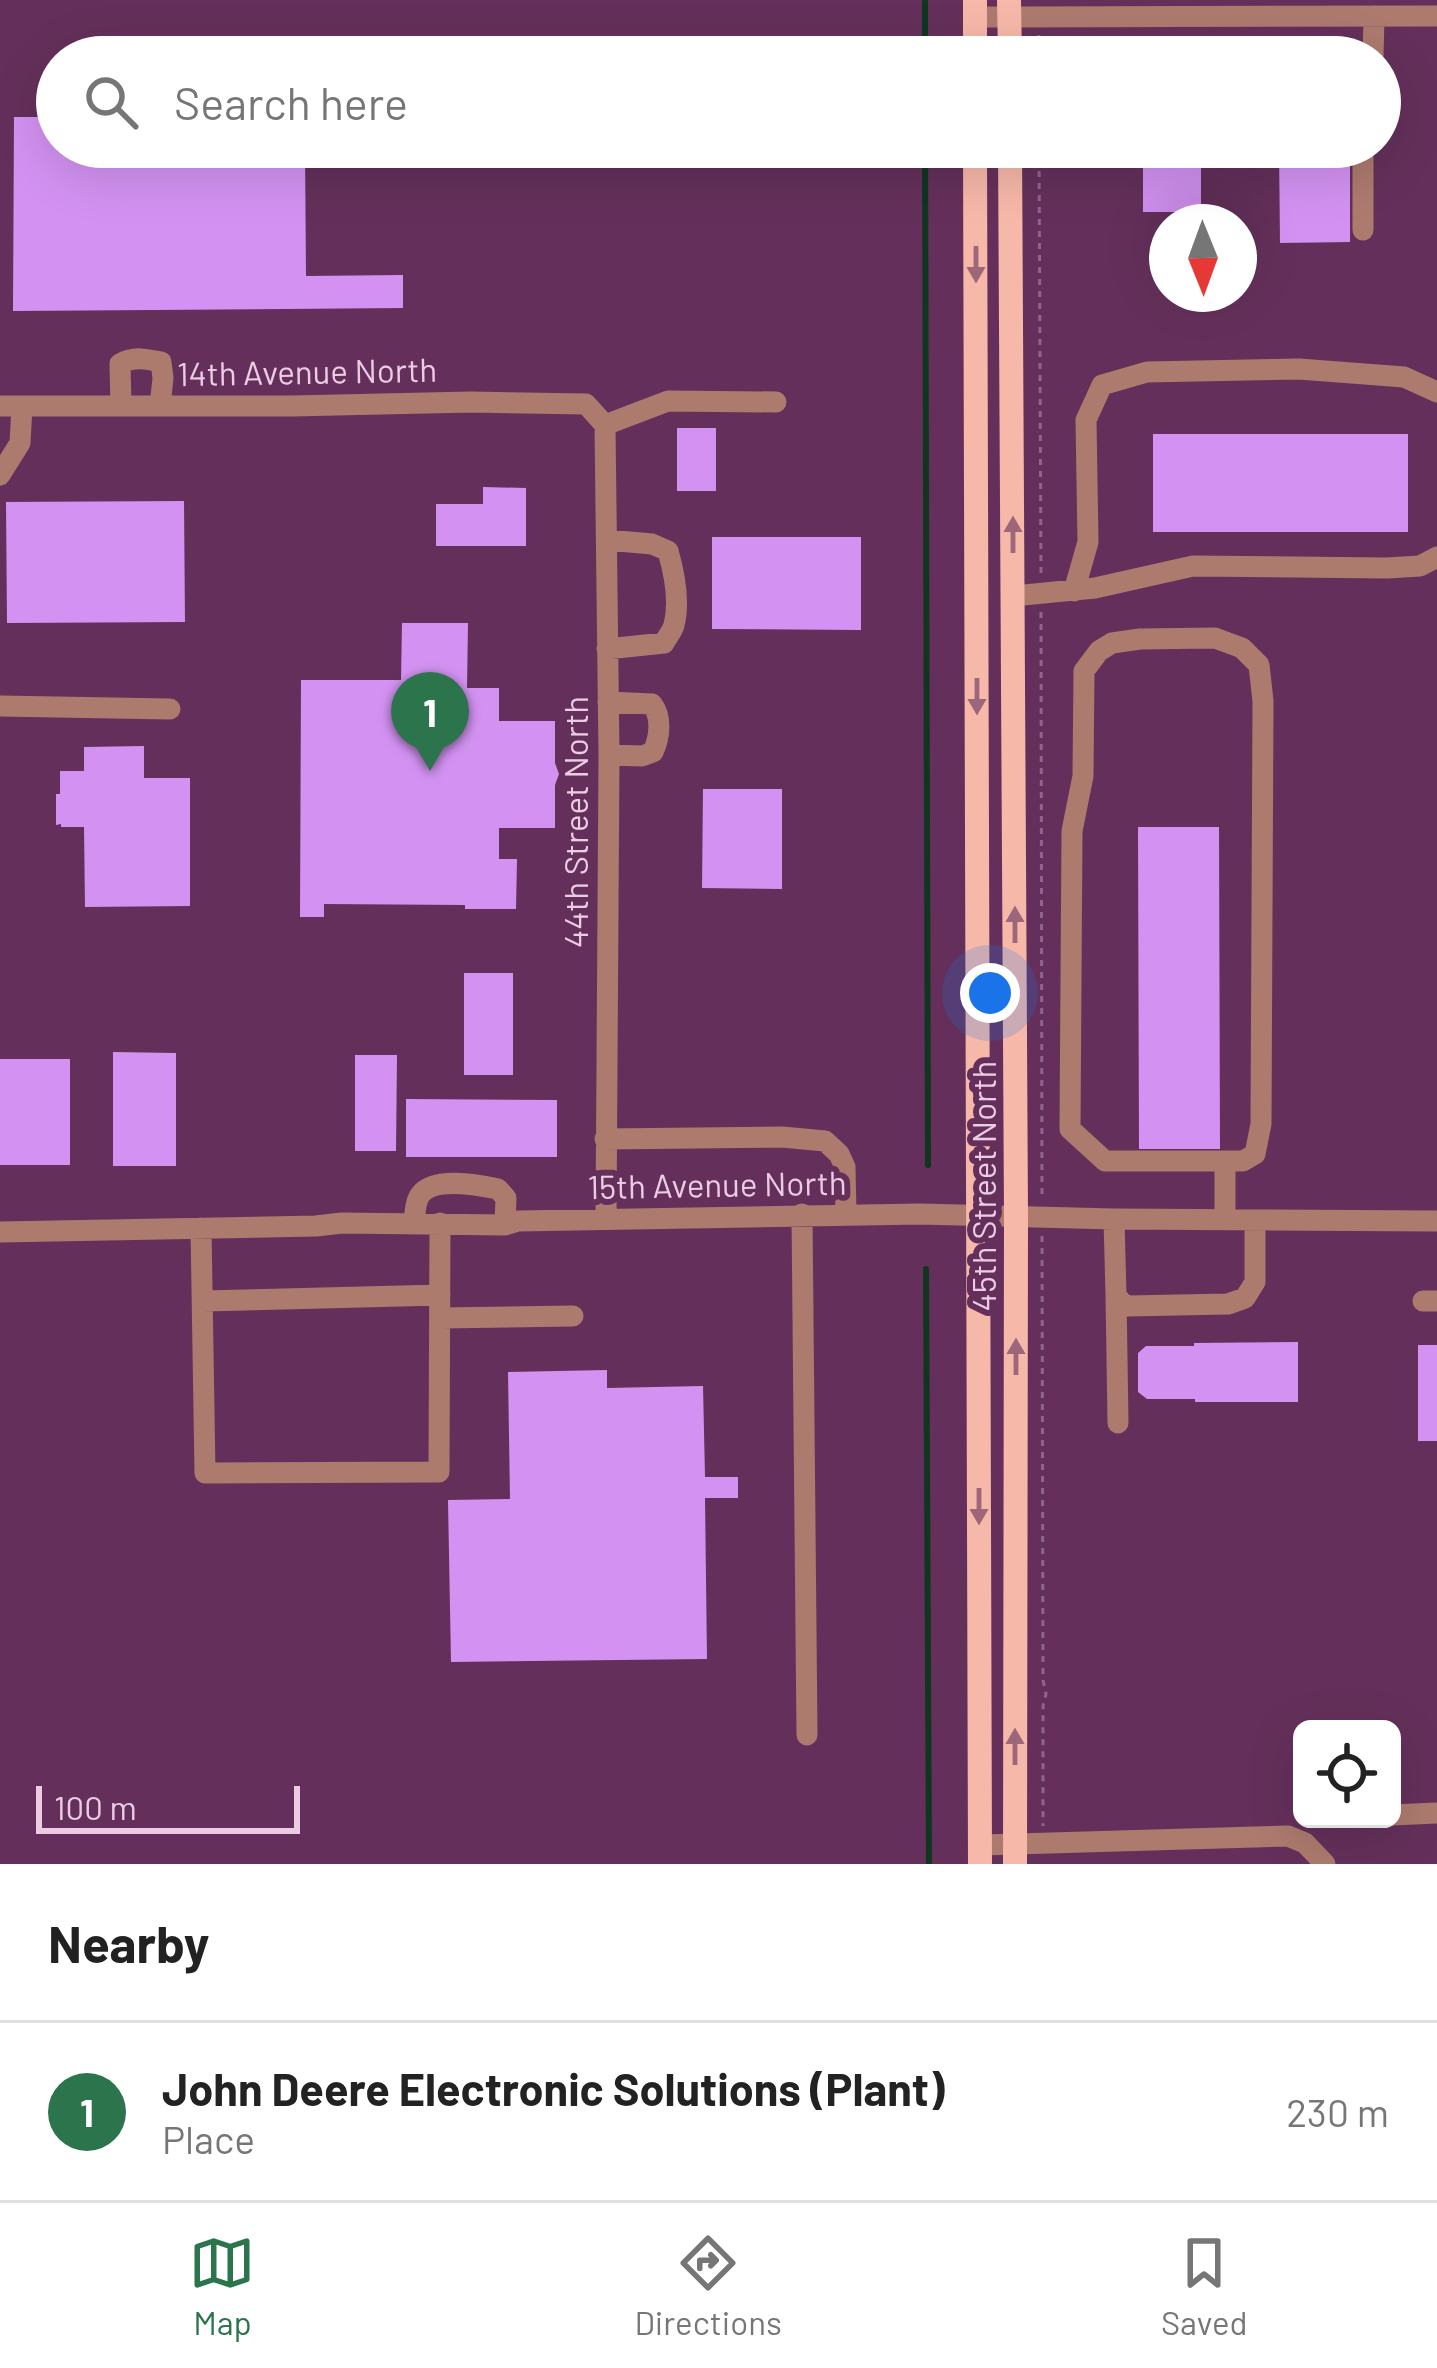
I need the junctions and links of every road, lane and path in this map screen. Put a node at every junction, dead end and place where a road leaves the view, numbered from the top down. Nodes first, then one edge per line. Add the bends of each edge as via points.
1 (975, 8) edge
2 (1009, 8) edge
3 (1138, 8) edge
4 (1366, 11) edge
5 (1437, 16) edge
6 (975, 168) edge
7 (1010, 168) edge
8 (1040, 168) edge
9 (1363, 168) edge
10 (1363, 230) dead end
11 (1437, 392) edge
12 (776, 402) dead end
13 (11, 406) edge
14 (121, 406) junction
15 (160, 406) junction
16 (605, 425) junction
17 (0, 475) edge
18 (607, 541) junction
19 (1437, 557) edge
20 (1074, 591) junction
21 (1013, 596) junction
22 (1041, 596) junction
23 (607, 649) junction
24 (608, 702) junction
25 (0, 706) edge
26 (170, 709) dead end
27 (609, 755) junction
28 (605, 1139) junction
29 (1226, 1161) junction
30 (802, 1214) junction
31 (846, 1215) junction
32 (978, 1216) junction
33 (1029, 1217) junction
34 (606, 1219) junction
35 (1114, 1219) junction
36 (1225, 1220) junction
37 (1255, 1220) junction
38 (1437, 1221) edge
39 (440, 1223) junction
40 (414, 1224) junction
41 (506, 1225) junction
42 (201, 1228) junction
43 (0, 1232) edge
44 (440, 1295) junction
45 (1116, 1295) junction
46 (203, 1301) junction
47 (573, 1316) dead end
48 (440, 1318) junction
49 (1118, 1423) dead end
50 (807, 1735) dead end
51 (1437, 1813) edge
52 (1401, 1815) edge
53 (1293, 1827) edge
54 (1296, 1828) edge
55 (1043, 1844) junction
56 (1098, 1853) edge
57 (1015, 1854) edge
58 (980, 1855) edge
59 (1325, 1864) edge

1 - 2 street
2 - 3 street
3 - 4 street
4 - 5 street
6 -> 32 main road, 45th Street North
21 -> 7 main road, 45th Street North
8 - 22 path
9 - 10 street
11 - 20 street via 1404,377 1299,369 1148,372 1102,385 1087,420 1088,542
12 - 16 street via 668,401
13 - 14 street, 14th Avenue North
13 - 17 street via 20,443
14 - 15 street, 14th Avenue North
14 - 15 street via 120,364 148,359 161,362
15 - 16 street, 14th Avenue North via 586,404
16 - 18 street, 44th Street North
18 - 23 street, 44th Street North
18 - 23 street via 668,550 675,603 664,644
19 - 20 street via 1387,568 1193,566
20 - 22 street
21 - 22 street
33 -> 21 main road, 45th Street North
22 - 33 path
23 - 24 street, 44th Street North
24 - 27 street, 44th Street North
24 - 27 street via 652,704 658,712 653,752
25 - 26 street
27 - 28 street, 44th Street North
28 - 31 street via 825,1142 845,1168
28 - 34 street, 44th Street North
29 - 29 street via 1105,1162 1070,1129 1072,831 1083,776 1084,670 1112,643 1215,638 1258,664 1261,1124 1255,1154
29 - 36 street
30 - 31 street, 15th Avenue North
30 - 34 street, 15th Avenue North
30 - 50 street
31 - 32 street, 15th Avenue North
32 - 33 street, 15th Avenue North
32 -> 58 main road, 45th Street North
33 - 35 street, 15th Avenue North
33 - 55 path via 1046,1694
57 -> 33 main road, 45th Street North
34 - 41 street, 15th Avenue North
35 - 36 street, 15th Avenue North
35 - 45 street
36 - 37 street, 15th Avenue North
37 - 38 street, 15th Avenue North
37 - 45 street via 1255,1282 1245,1298 1128,1306
39 - 40 street, 15th Avenue North
39 - 41 street, 15th Avenue North
39 - 44 street
40 - 41 street via 424,1191 448,1185 498,1189
40 - 42 street, 15th Avenue North
42 - 43 street, 15th Avenue North
42 - 46 street
44 - 46 street
44 - 48 street
45 - 49 street
46 - 48 street via 205,1473 439,1472
47 - 48 street
51 - 52 street
53 - 56 street
54 - 59 street
55 - 56 street
55 - 57 street
57 - 58 street

